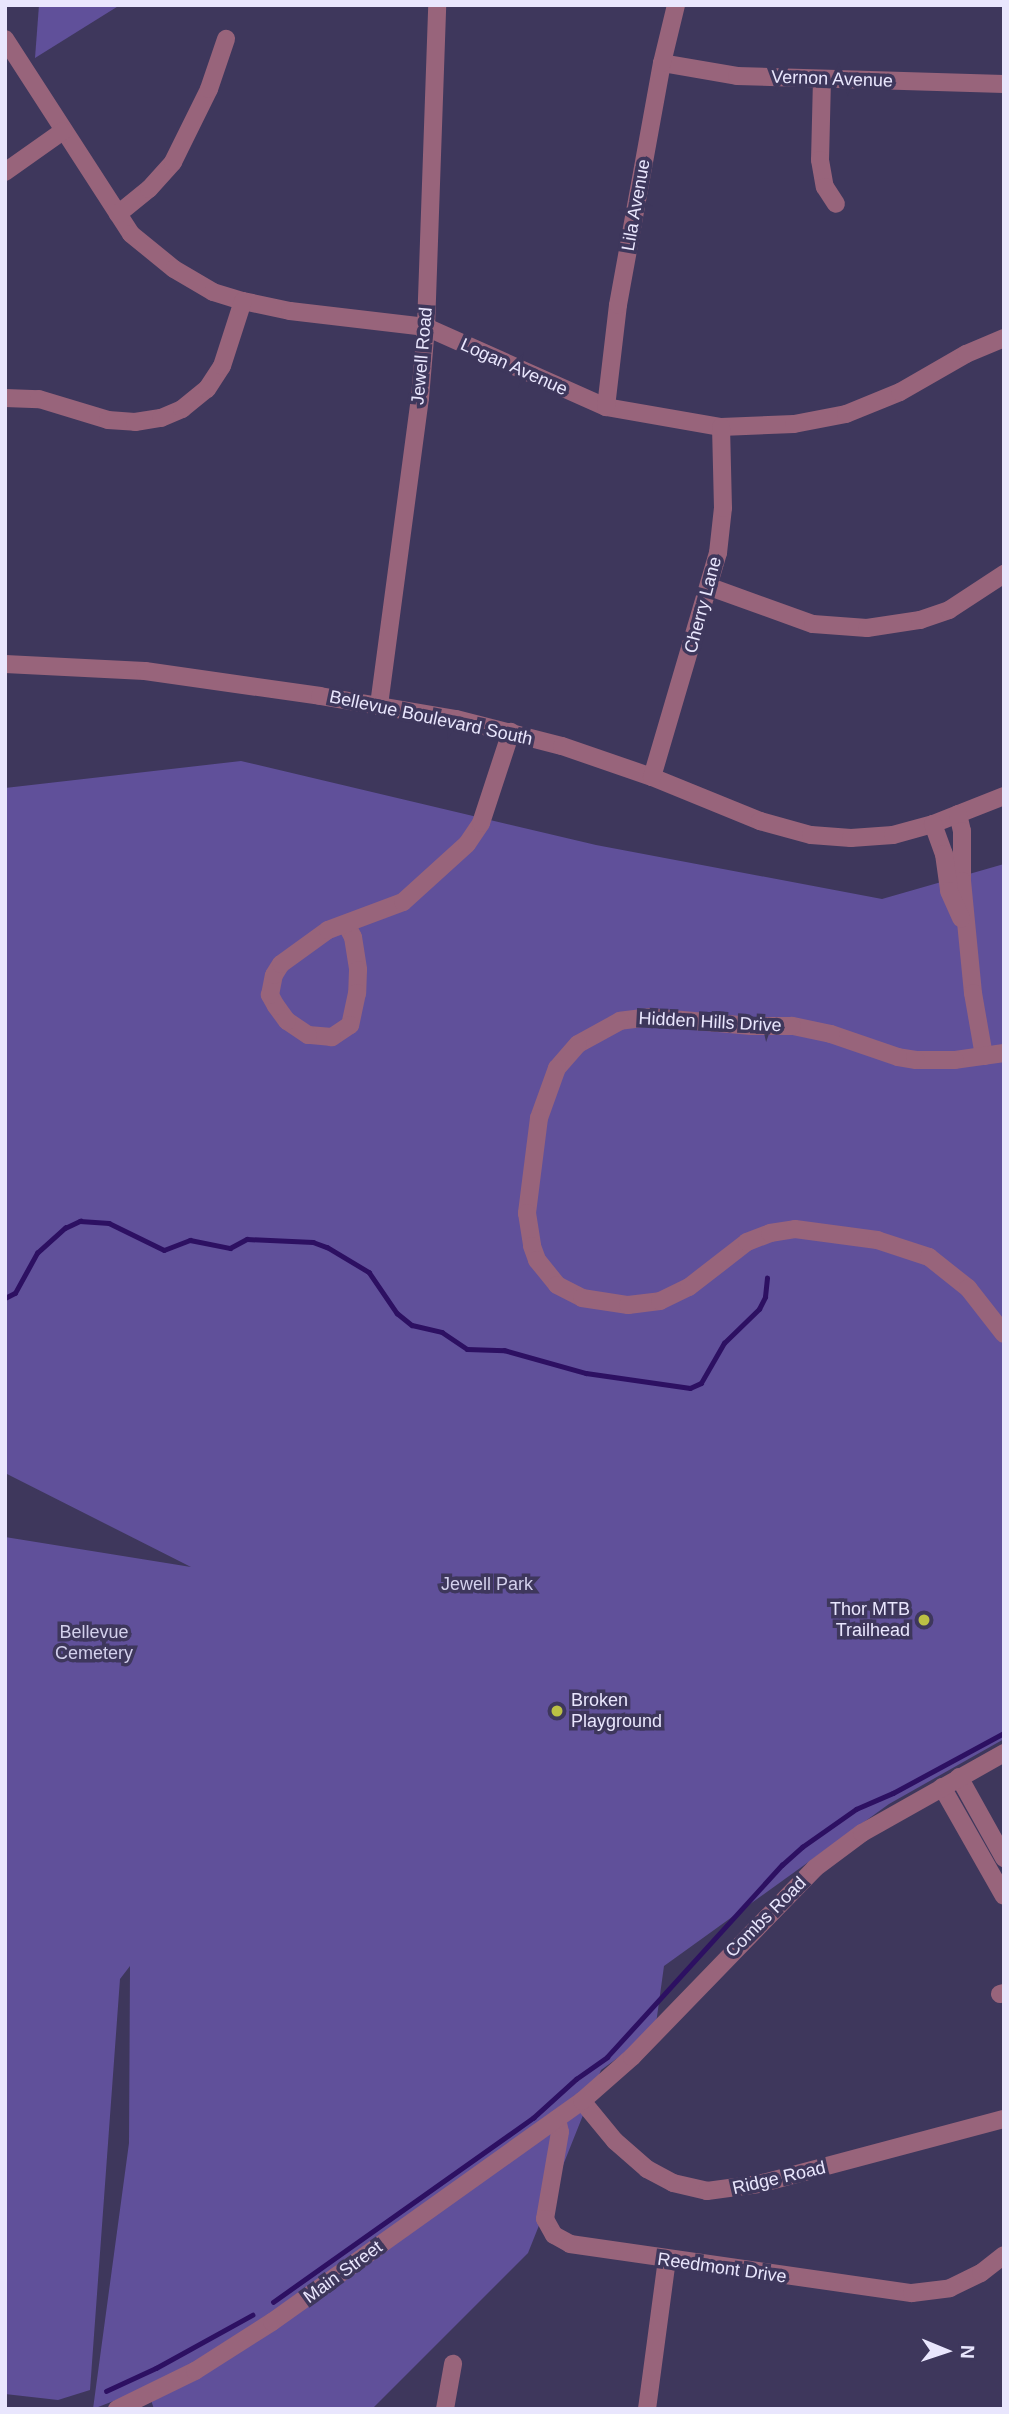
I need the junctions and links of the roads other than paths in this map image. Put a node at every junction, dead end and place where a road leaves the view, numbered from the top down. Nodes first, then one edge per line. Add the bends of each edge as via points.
1 (437, 5) edge
2 (676, 5) edge
3 (5, 39) edge
4 (226, 39) dead end
5 (662, 62) junction
6 (822, 79) junction
7 (1004, 84) edge
8 (64, 131) junction
9 (6, 172) edge
10 (836, 204) dead end
11 (118, 214) junction
12 (243, 301) junction
13 (426, 327) junction
14 (1004, 338) edge
15 (5, 398) edge
16 (606, 407) junction
17 (721, 427) junction
18 (1004, 574) edge
19 (710, 587) junction
20 (5, 664) edge
21 (379, 705) junction
22 (511, 732) junction
23 (652, 777) junction
24 (1004, 796) edge
25 (958, 814) junction
26 (933, 824) junction
27 (346, 924) junction
28 (967, 931) junction
29 (1004, 1053) edge
30 (984, 1056) junction
31 (1004, 1334) edge
32 (1004, 1754) edge
33 (959, 1777) junction
34 (942, 1787) junction
35 (1004, 1858) edge
36 (1004, 1896) edge
37 (582, 2101) junction
38 (557, 2119) junction
39 (1004, 2119) edge
40 (1004, 2255) edge
41 (667, 2260) junction
42 (453, 2364) dead end
43 (117, 2409) edge
44 (445, 2409) edge
45 (647, 2409) edge

1 - 13 street, Jewell Road
2 - 5 street, Lila Avenue
3 - 8 street, Logan Avenue
4 - 11 street via 209,89 173,162
5 - 6 street, Vernon Avenue via 737,76
5 - 16 street, Lila Avenue via 618,305
6 - 7 street, Vernon Avenue
6 - 10 street via 820,160 825,187
8 - 9 street
8 - 11 street, Logan Avenue
11 - 12 street, Logan Avenue via 131,234 173,269 213,292
12 - 13 street, Logan Avenue
12 - 15 street via 222,366 207,389 182,409 161,418 108,421 39,399
13 - 16 street, Logan Avenue
13 - 21 street, Jewell Road
14 - 17 street, Logan Avenue via 900,392 846,414 794,424
16 - 17 street, Logan Avenue
17 - 19 street, Cherry Lane via 723,508
18 - 19 street via 949,610 920,620 867,628 813,624
19 - 23 street, Cherry Lane
20 - 21 street, Bellevue Boulevard South via 145,671
21 - 22 street, Bellevue Boulevard South
22 - 23 street, Bellevue Boulevard South
22 - 27 street via 481,823 467,844 403,902
23 - 26 street, Bellevue Boulevard South via 760,821 811,835 873,837
24 - 25 street, Bellevue Boulevard South
25 - 26 street, Bellevue Boulevard South
25 - 28 street
26 - 28 street via 944,854 949,891
27 - 27 street via 312,940 281,964 270,985 276,1006 287,1021 308,1035 332,1037 350,1025 358,970
28 - 30 street
29 - 30 street, Hidden Hills Drive
30 - 31 street, Hidden Hills Drive via 907,1059 792,1026 651,1017 607,1025 566,1056 550,1083 539,1118 528,1230 537,1261 557,1285 582,1298 628,1305 674,1296 747,1242 770,1233 795,1229 895,1244 929,1257 956,1276
32 - 33 street, Combs Road
33 - 34 street, Combs Road
33 - 35 street
34 - 36 street
34 - 37 street, Combs Road via 862,1833 815,1868 632,2057
37 - 38 street, Combs Road
37 - 39 street, Ridge Road via 615,2141 647,2169 673,2183 706,2191 759,2184
38 - 41 street, Reedmont Drive via 560,2132 545,2209 548,2228 561,2241 578,2246
38 - 43 street, Main Street via 217,2358
40 - 41 street, Reedmont Drive via 950,2288 912,2293
41 - 45 street
42 - 44 street

